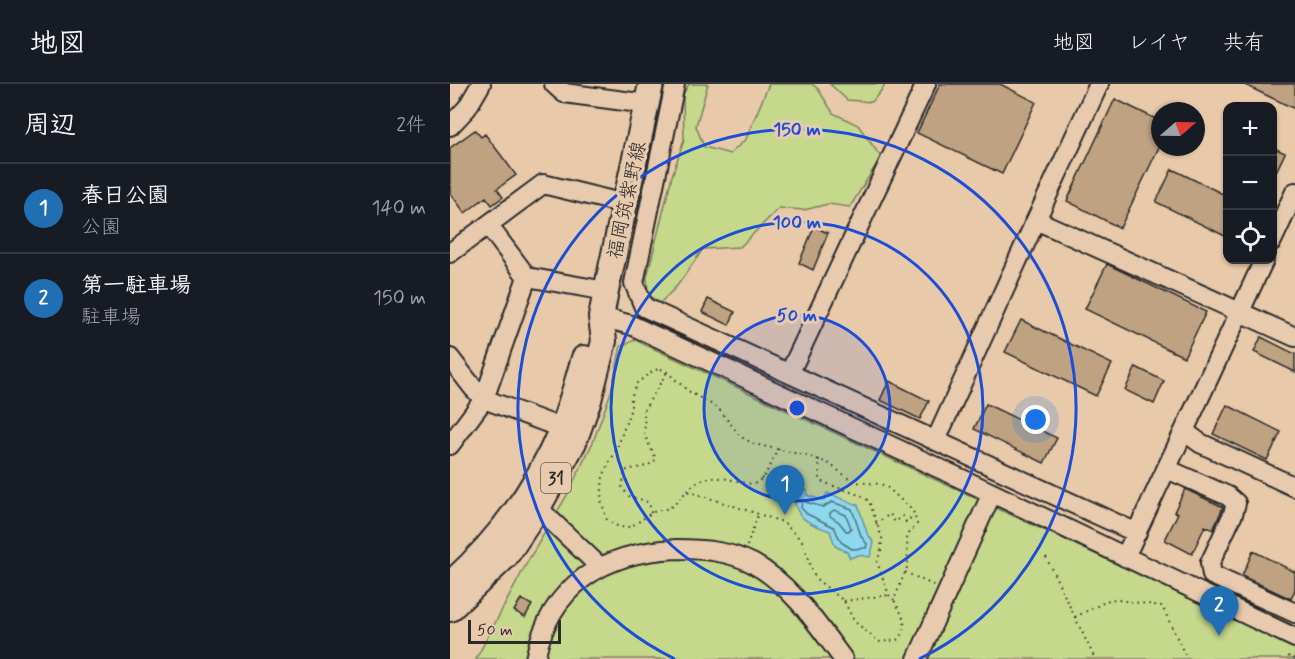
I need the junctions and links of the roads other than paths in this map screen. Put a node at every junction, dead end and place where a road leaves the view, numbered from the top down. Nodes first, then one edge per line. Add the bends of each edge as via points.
1 (481, 84) edge
2 (554, 84) edge
3 (675, 84) edge
4 (926, 84) edge
5 (1099, 84) edge
6 (649, 94) edge
7 (450, 126) edge
8 (1295, 192) edge
9 (625, 204) junction
10 (1036, 220) junction
11 (488, 225) junction
12 (1277, 230) edge
13 (450, 253) edge
14 (1262, 264) edge
15 (527, 277) junction
16 (606, 291) junction
17 (1240, 312) junction
18 (601, 316) junction
19 (1295, 337) edge
20 (452, 363) edge
21 (790, 372) junction
22 (484, 399) junction
23 (561, 428) junction
24 (1184, 432) junction
25 (936, 440) junction
26 (450, 445) edge
27 (1167, 469) junction
28 (1295, 487) edge
29 (992, 493) junction
30 (538, 508) junction
31 (1137, 533) junction
32 (1125, 557) junction
33 (600, 567) junction
34 (450, 584) edge
35 (450, 609) edge
36 (1295, 613) edge
37 (1295, 638) edge
38 (535, 659) edge
39 (843, 659) edge
40 (917, 659) edge

1 - 7 street
2 - 6 street via 564,93
3 - 21 street via 634,283 644,307
4 - 21 street
5 - 10 street
6 - 9 main road, 福岡筑紫野線 / 31
8 - 12 street
9 - 11 street via 543,184
9 - 16 main road, 福岡筑紫野線 / 31
10 - 17 street
10 - 25 street
11 - 13 street
11 - 15 street
14 - 17 street
15 - 16 street
15 - 22 street
16 - 18 main road, 福岡筑紫野線 / 31
17 - 19 street
17 - 24 street
18 - 23 main road, 福岡筑紫野線 / 31
18 - 29 street via 631,326
18 - 30 main road, 福岡筑紫野線 / 31 via 603,341 589,400 574,442
20 - 22 street
21 - 25 street
22 - 23 street
22 - 26 street
23 - 34 main road, 福岡筑紫野線 / 31 via 525,497 470,566
24 - 27 street
24 - 28 street
25 - 31 street
27 - 31 street
27 - 36 street via 1236,503 1210,564 1212,575
29 - 32 street
29 - 40 street
30 - 33 street
30 - 35 main road, 福岡筑紫野線 / 31 via 506,556
31 - 32 street
32 - 37 street
33 - 38 street via 561,598 538,640
33 - 39 street via 636,553 662,550 705,549 751,563 772,576 797,600

